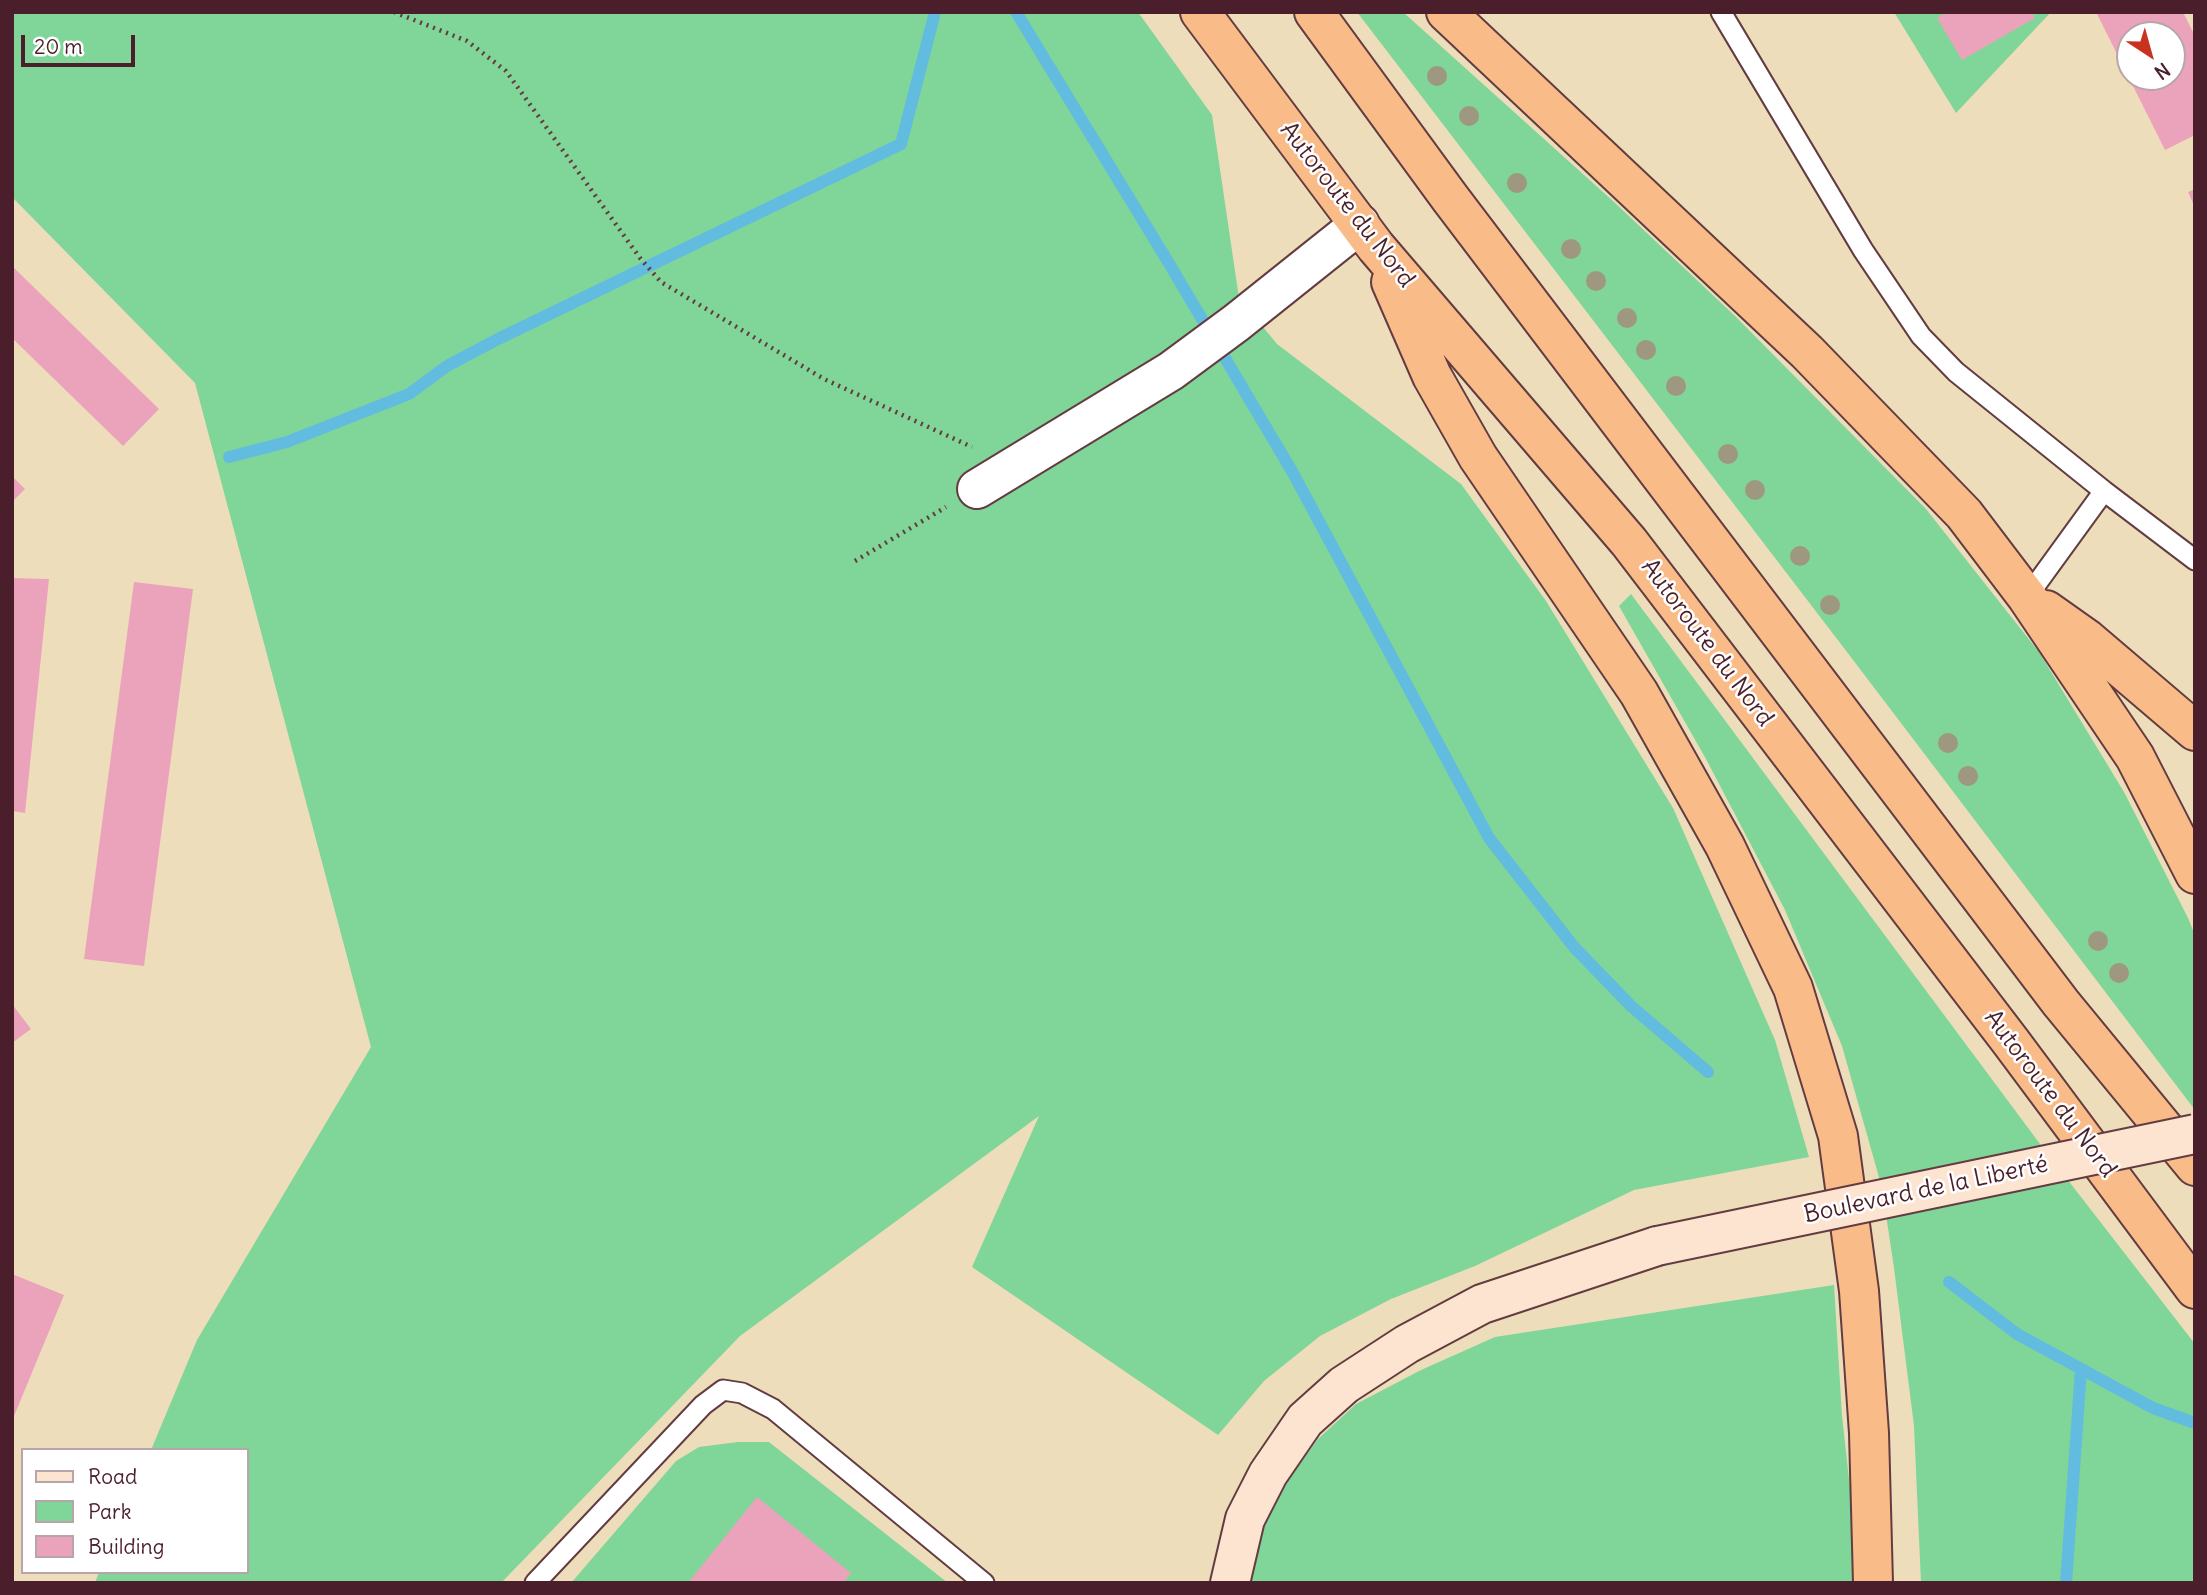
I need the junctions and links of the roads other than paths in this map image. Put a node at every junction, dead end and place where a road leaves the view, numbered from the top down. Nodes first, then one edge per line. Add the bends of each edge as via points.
1 (1200, 12) edge
2 (1314, 12) edge
3 (1446, 12) edge
4 (1721, 12) edge
5 (1368, 236) junction
6 (977, 489) road end
7 (2104, 491) junction
8 (2195, 560) edge
9 (2028, 597) junction
10 (2195, 731) edge
11 (2195, 874) edge
12 (2195, 1134) edge
13 (2195, 1166) edge
14 (2195, 1289) edge
15 (535, 1583) edge
16 (984, 1583) edge
17 (1230, 1583) edge
18 (1874, 1583) edge

1 - 5 highway, Autoroute du Nord
2 - 13 highway via 2061,1003
3 - 9 highway via 1807,352 1964,514
4 - 7 lane via 1863,250 1921,336 1956,372
5 - 6 street via 1171,371
5 - 14 highway, Autoroute du Nord via 1629,542
5 - 18 highway via 1451,411 1639,693 1725,846 1793,988 1838,1136 1859,1292
7 - 8 lane
7 - 9 lane
9 - 10 highway via 2087,639
9 - 11 highway via 2135,757
12 - 17 street, Boulevard de la Liberté, bridge via 1657,1246 1482,1304 1407,1343 1344,1385 1305,1420 1268,1474 1245,1519
15 - 16 lane via 703,1405 723,1390 742,1393 773,1409

